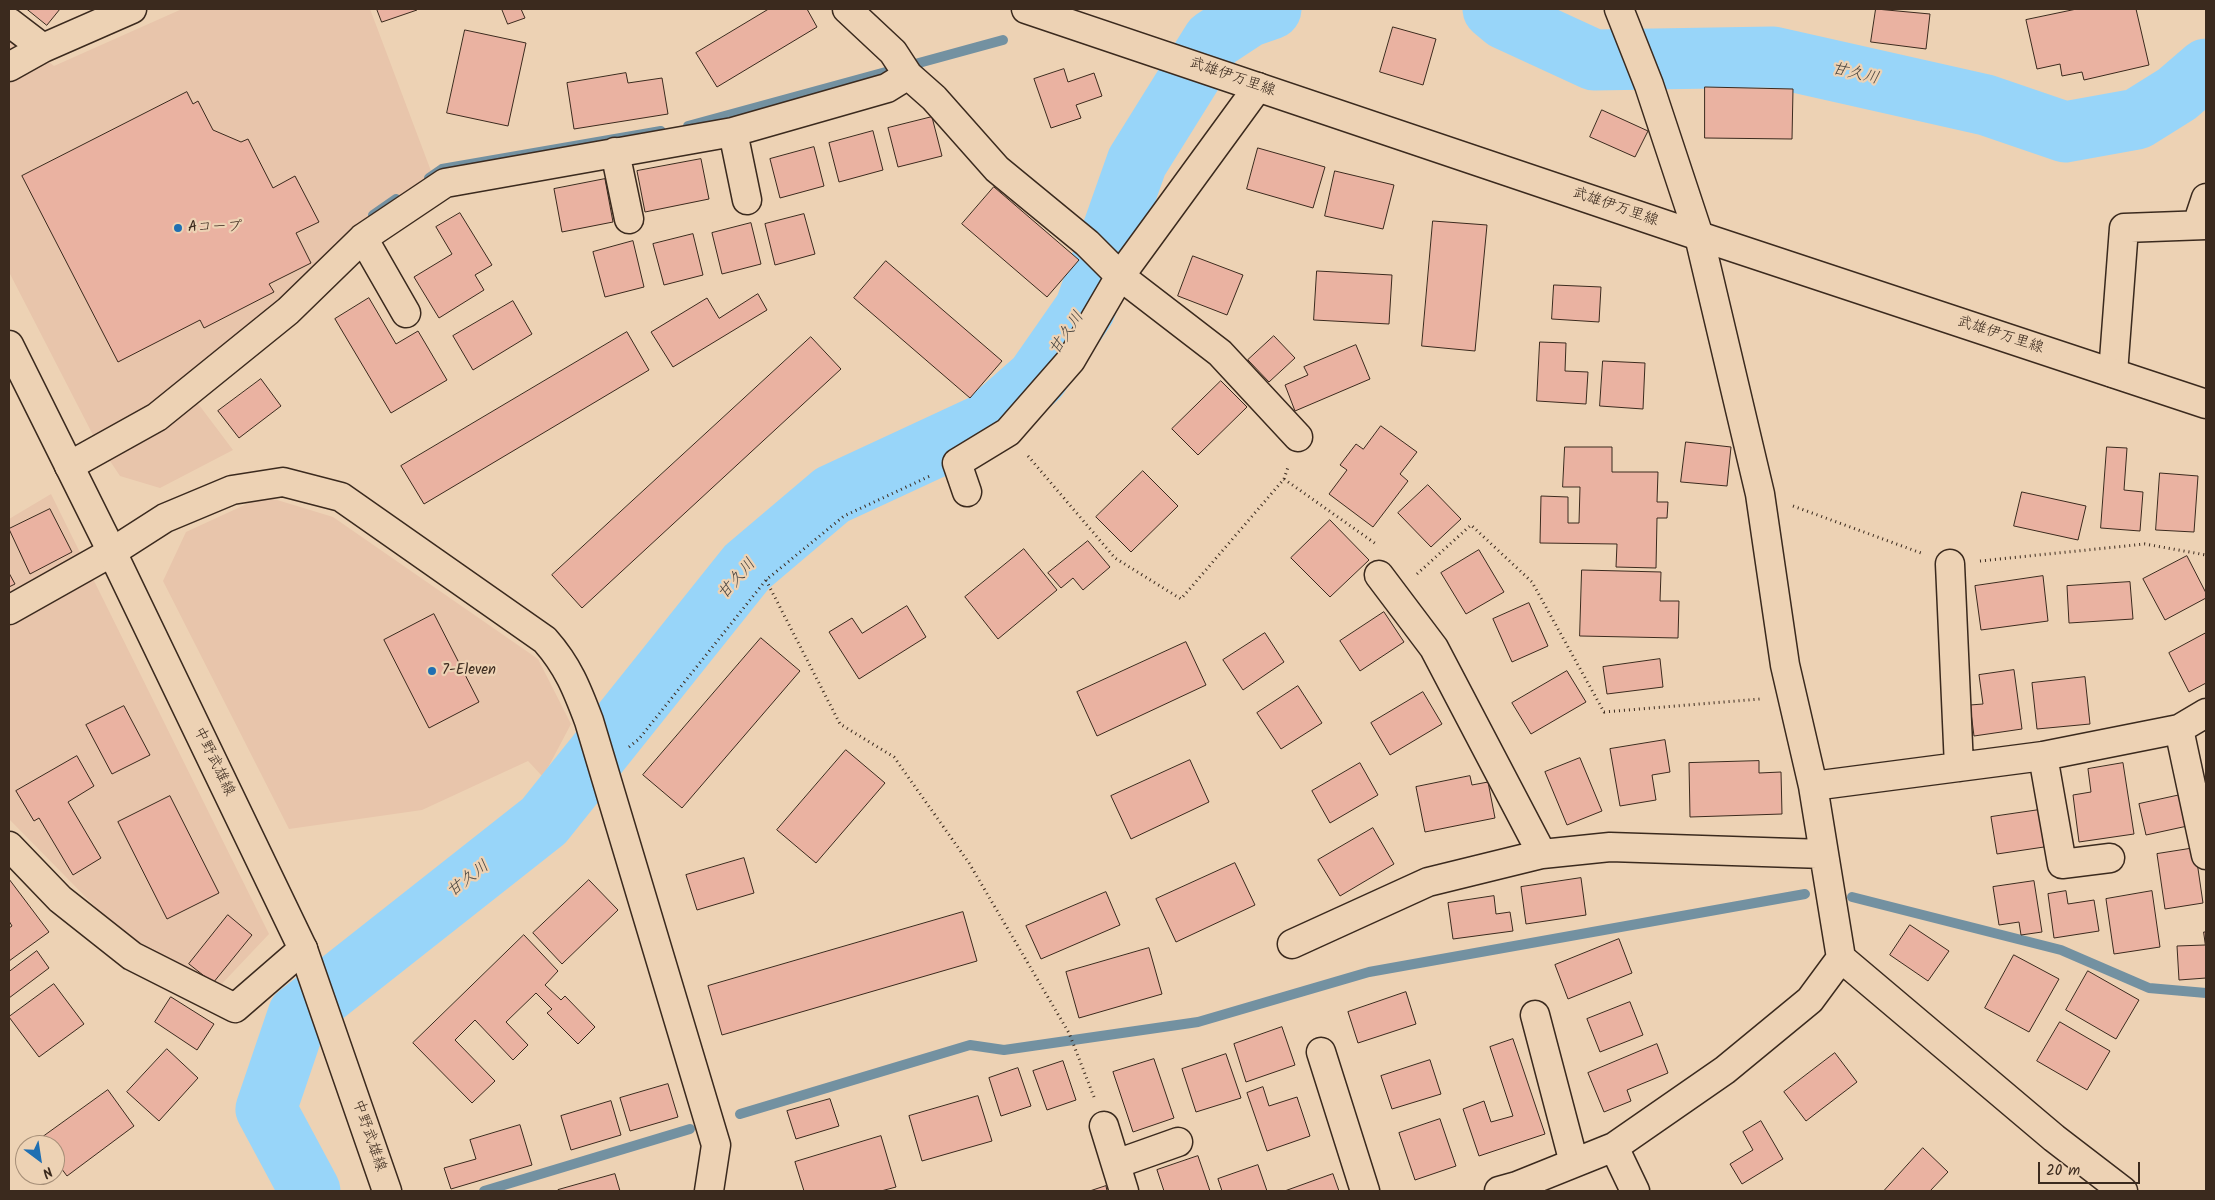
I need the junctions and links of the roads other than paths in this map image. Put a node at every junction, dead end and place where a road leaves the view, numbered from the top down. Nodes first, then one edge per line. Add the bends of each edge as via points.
1 (132, 9) edge
2 (847, 9) edge
3 (1026, 9) edge
4 (1619, 9) edge
5 (9, 22) edge
6 (43, 48) junction
7 (9, 67) edge
8 (908, 75) junction
9 (1258, 87) junction
10 (733, 132) junction
11 (615, 152) junction
12 (2206, 198) edge
13 (747, 200) dead end
14 (629, 219) dead end
15 (2201, 225) edge
16 (1699, 236) junction
17 (364, 238) junction
18 (1120, 276) junction
19 (406, 313) dead end
20 (9, 345) edge
21 (2113, 373) junction
22 (2206, 404) edge
23 (1298, 437) road end
24 (69, 466) junction
25 (967, 492) dead end
26 (112, 552) junction
27 (1950, 564) road end
28 (1387, 584) road end
29 (9, 610) edge
30 (2206, 713) edge
31 (2179, 729) junction
32 (2043, 756) junction
33 (1959, 767) junction
34 (1813, 786) junction
35 (9, 846) edge
36 (1542, 854) junction
37 (1824, 854) junction
38 (2206, 854) edge
39 (2110, 858) dead end
40 (1292, 944) dead end
41 (303, 949) junction
42 (1841, 958) junction
43 (1534, 1015) dead end
44 (1321, 1052) dead end
45 (1104, 1126) road end
46 (1178, 1142) dead end
47 (1614, 1147) junction
48 (1574, 1163) junction
49 (1116, 1164) junction
50 (387, 1191) edge
51 (709, 1191) edge
52 (1124, 1191) edge
53 (1365, 1191) edge
54 (1499, 1191) edge
55 (1635, 1191) edge
56 (2123, 1191) edge

1 - 6 street
2 - 8 street via 893,52
3 - 9 street, 武雄伊万里線
4 - 16 street
5 - 6 street
6 - 7 street
8 - 10 street via 887,88
8 - 18 street via 934,98 997,169 1086,243
9 - 16 street, 武雄伊万里線
9 - 18 street
10 - 11 street
10 - 13 street
11 - 14 street
11 - 17 street via 445,183
12 - 15 street
15 - 21 street via 2124,228
16 - 21 street, 武雄伊万里線
16 - 34 street via 1760,494 1785,665
17 - 19 street
17 - 24 street via 288,311 158,417
18 - 23 street via 1220,353
18 - 25 street via 1070,360 1008,432 957,464
20 - 24 street, 中野武雄線
21 - 22 street, 武雄伊万里線
24 - 26 street, 中野武雄線
26 - 29 street
26 - 41 street, 中野武雄線
26 - 51 street via 165,518 232,490 283,482 341,497 545,640 576,685 589,721 716,1144
27 - 33 street
28 - 36 street via 1434,648
30 - 31 street
31 - 32 street
31 - 38 street
32 - 33 street
32 - 39 street via 2062,864
33 - 34 street
34 - 37 street
35 - 41 street via 60,899 132,956 235,1008
36 - 37 street via 1610,847
36 - 40 street via 1428,882
37 - 42 street
41 - 50 street, 中野武雄線
42 - 47 street via 1810,1000 1725,1070
42 - 56 street via 2054,1138
43 - 48 street
44 - 53 street
45 - 49 street
46 - 49 street
47 - 48 street
47 - 55 street
48 - 54 street
49 - 52 street

